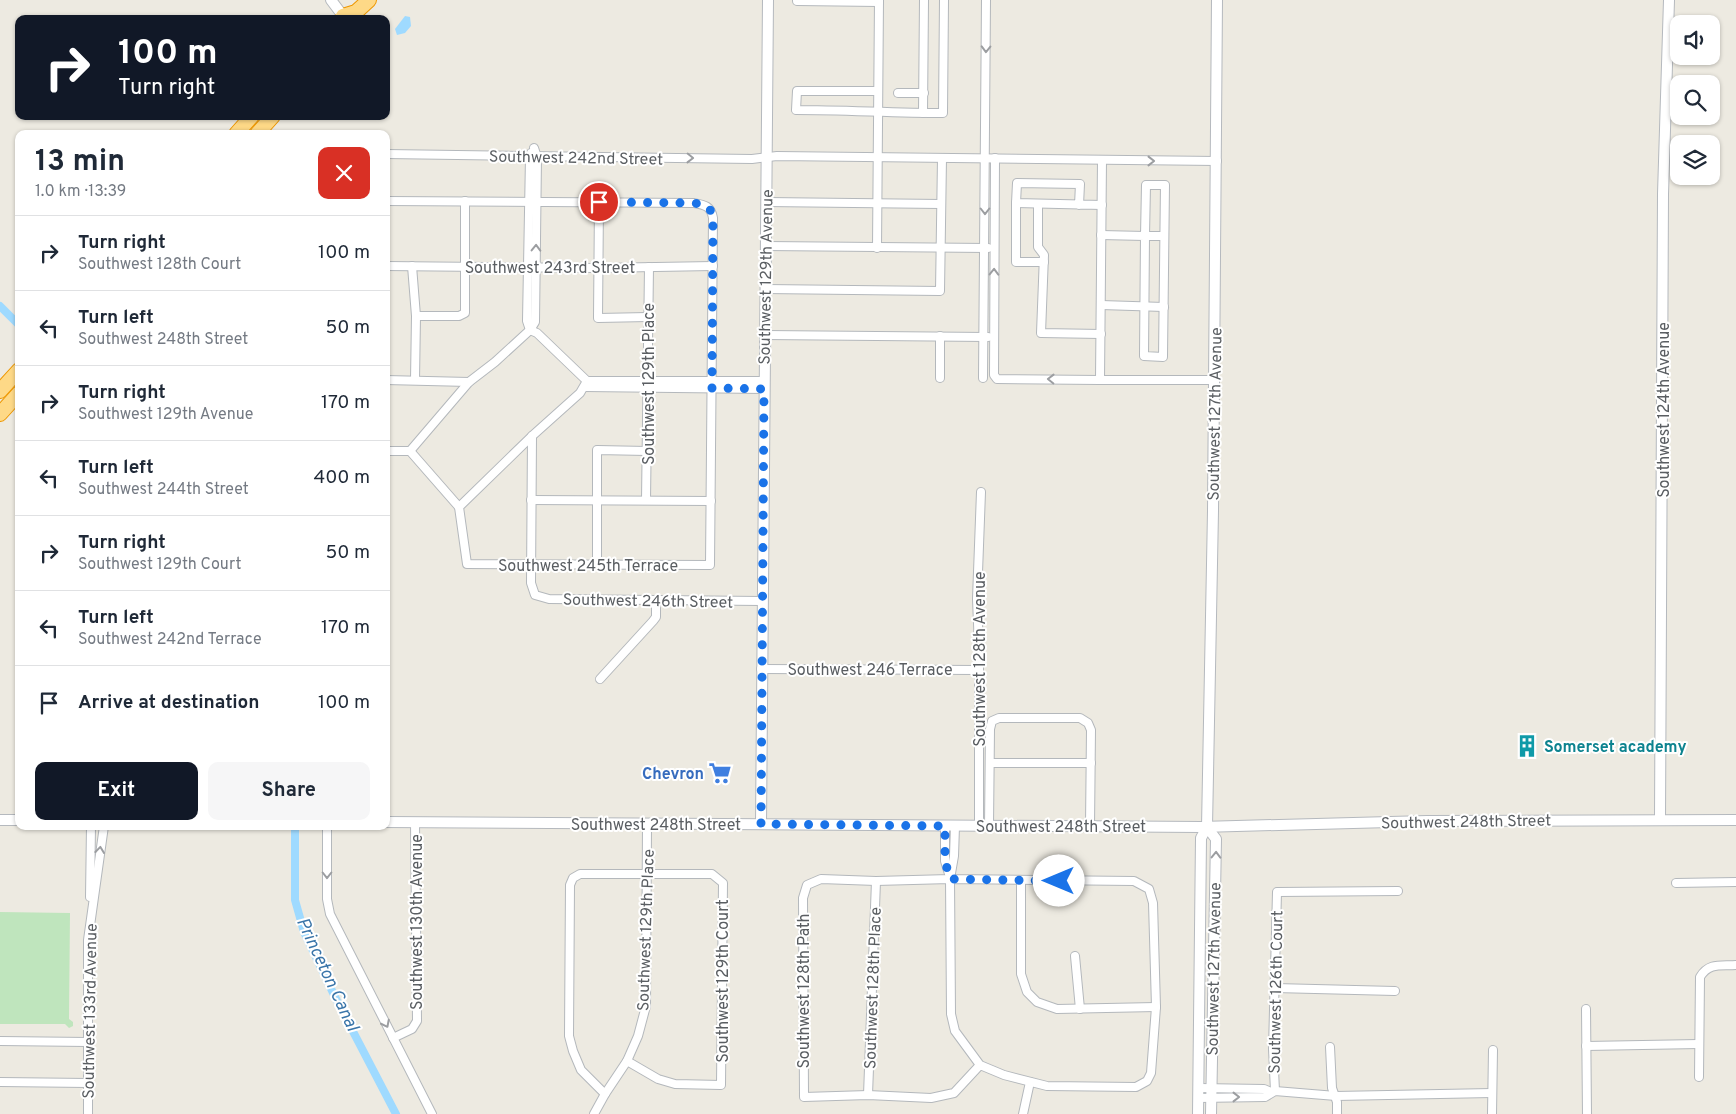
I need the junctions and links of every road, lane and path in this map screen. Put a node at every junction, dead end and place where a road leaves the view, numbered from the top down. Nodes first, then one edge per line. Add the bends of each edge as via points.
1 (332, 0) edge
2 (358, 0) edge
3 (369, 0) edge
4 (379, 0) edge
5 (768, 0) edge
6 (797, 0) edge
7 (924, 0) edge
8 (944, 0) edge
9 (986, 0) edge
10 (1217, 0) edge
11 (1669, 0) edge
12 (879, 1) edge
13 (340, 15) edge
14 (345, 15) edge
15 (349, 15) edge
16 (366, 15) edge
17 (878, 91) junction
18 (898, 93) dead end
19 (924, 93) junction
20 (878, 112) junction
21 (924, 113) junction
22 (248, 120) edge
23 (269, 120) edge
24 (240, 130) edge
25 (261, 130) edge
26 (390, 154) edge
27 (533, 156) junction
28 (878, 157) junction
29 (766, 158) junction
30 (942, 158) junction
31 (985, 158) junction
32 (995, 158) junction
33 (1102, 160) junction
34 (1216, 161) junction
35 (390, 201) edge
36 (465, 201) junction
37 (533, 202) junction
38 (599, 202) junction
39 (766, 202) junction
40 (877, 204) junction
41 (941, 204) junction
42 (1016, 204) junction
43 (1038, 204) junction
44 (1079, 205) junction
45 (1102, 205) junction
46 (1101, 235) junction
47 (1145, 236) junction
48 (1164, 236) junction
49 (765, 246) junction
50 (877, 248) junction
51 (941, 248) junction
52 (984, 248) junction
53 (995, 248) junction
54 (1044, 262) junction
55 (390, 266) edge
56 (412, 266) junction
57 (713, 266) junction
58 (465, 267) junction
59 (532, 267) junction
60 (649, 267) junction
61 (598, 268) junction
62 (765, 289) junction
63 (1101, 306) junction
64 (1144, 306) junction
65 (1164, 307) junction
66 (416, 316) junction
67 (648, 317) junction
68 (530, 330) junction
69 (1101, 334) junction
70 (765, 335) junction
71 (940, 336) junction
72 (983, 337) junction
73 (994, 337) junction
74 (15, 374) edge
75 (940, 378) dead end
76 (983, 378) dead end
77 (390, 380) edge
78 (415, 380) junction
79 (1100, 380) junction
80 (1214, 380) junction
81 (469, 382) junction
82 (586, 384) junction
83 (647, 384) junction
84 (712, 385) junction
85 (764, 385) junction
86 (0, 391) edge
87 (15, 397) edge
88 (0, 414) edge
89 (532, 436) junction
90 (390, 451) edge
91 (410, 451) junction
92 (647, 451) junction
93 (982, 492) dead end
94 (531, 500) junction
95 (596, 500) junction
96 (646, 500) junction
97 (711, 501) junction
98 (459, 507) junction
99 (531, 564) junction
100 (597, 565) junction
101 (656, 600) junction
102 (762, 601) junction
103 (761, 669) junction
104 (979, 670) junction
105 (600, 679) dead end
106 (990, 763) junction
107 (1090, 764) junction
108 (1660, 819) junction
109 (0, 820) edge
110 (15, 820) edge
111 (1736, 820) edge
112 (390, 822) edge
113 (415, 822) junction
114 (647, 824) junction
115 (761, 824) junction
116 (950, 826) junction
117 (984, 826) junction
118 (1090, 826) junction
119 (1206, 827) junction
120 (91, 830) edge
121 (103, 830) edge
122 (327, 830) edge
123 (648, 874) junction
124 (950, 879) junction
125 (1021, 880) junction
126 (876, 881) junction
127 (1676, 882) dead end
128 (1736, 882) edge
129 (1398, 891) dead end
130 (92, 909) junction
131 (1075, 956) dead end
132 (1736, 965) edge
133 (1275, 988) junction
134 (1395, 991) dead end
135 (1156, 1007) junction
136 (1080, 1009) junction
137 (1586, 1009) dead end
138 (393, 1038) junction
139 (0, 1041) edge
140 (88, 1042) junction
141 (1699, 1044) junction
142 (1586, 1046) junction
143 (1330, 1047) dead end
144 (1493, 1050) dead end
145 (627, 1061) junction
146 (980, 1065) junction
147 (1699, 1077) dead end
148 (0, 1082) edge
149 (1030, 1082) junction
150 (88, 1083) junction
151 (1273, 1092) junction
152 (1198, 1093) junction
153 (1211, 1093) junction
154 (1492, 1093) junction
155 (605, 1094) junction
156 (868, 1095) junction
157 (1336, 1096) junction
158 (88, 1114) edge
159 (432, 1114) edge
160 (594, 1114) edge
161 (1023, 1114) edge
162 (1198, 1114) edge
163 (1211, 1114) edge
164 (1337, 1114) edge
165 (1492, 1114) edge
166 (1587, 1114) edge

1 - 13 street
2 - 14 highway
3 - 15 highway
4 - 16 highway
5 - 29 street, Southwest 129th Avenue
6 - 12 street
7 - 19 street
8 - 21 street via 943,113
9 -> 31 street
10 - 34 street, Southwest 127th Avenue
11 - 108 street, Southwest 124th Avenue via 1663,194
12 - 17 street
17 - 20 street
17 - 20 street via 797,91 796,110
18 - 19 street
19 - 21 street
20 - 21 street
20 - 28 street
22 - 24 highway
23 - 25 highway
26 - 27 street, Southwest 242nd Street
27 -> 29 street, Southwest 242nd Street
27 - 37 street
28 - 29 street, Southwest 242nd Street
28 - 30 street, Southwest 242nd Street
28 - 40 street
29 - 39 street, Southwest 129th Avenue
30 - 31 street, Southwest 242nd Street
30 - 41 street
31 - 32 street, Southwest 242nd Street
31 -> 52 street
32 - 33 street, Southwest 242nd Street
32 - 53 street
33 -> 34 street, Southwest 242nd Street
33 - 45 street
34 - 80 street, Southwest 127th Avenue
35 - 36 street
36 - 37 street
36 - 58 street
37 - 38 street
37 - 59 street
38 - 57 street via 708,206 713,218
38 - 61 street
39 - 40 street
39 - 49 street, Southwest 129th Avenue
40 - 41 street
40 - 50 street
41 - 51 street
42 - 43 street
42 - 44 street via 1017,183 1080,184
42 - 54 street via 1016,262
43 - 44 street
43 - 54 street via 1038,247 1044,255
44 - 45 street
45 - 46 street
46 - 47 street
46 - 63 street
47 - 48 street
47 - 48 street via 1146,185 1165,185
47 - 64 street
48 - 65 street
49 - 50 street
49 - 62 street, Southwest 129th Avenue
50 - 51 street
51 - 52 street
51 - 62 street via 940,291
52 - 53 street
52 - 72 street
73 -> 53 street
54 - 69 street via 1042,333
55 - 56 street, Southwest 243rd Street
56 - 58 street, Southwest 243rd Street
56 - 66 street
57 - 60 street, Southwest 243rd Street
57 - 84 street
58 - 59 street, Southwest 243rd Street
58 - 66 street via 466,306 463,315
59 - 61 street, Southwest 243rd Street
59 - 68 street via 527,321
60 - 61 street, Southwest 243rd Street
60 - 67 street, Southwest 129th Place
61 - 67 street via 598,318
62 - 70 street, Southwest 129th Avenue
63 - 64 street
63 - 69 street
64 - 65 street
64 - 65 street via 1144,356 1163,357
66 - 78 street
67 - 83 street, Southwest 129th Place
68 - 81 street
68 - 82 street via 537,333
69 - 79 street
70 - 71 street
70 - 85 street, Southwest 129th Avenue
71 - 72 street
71 - 75 street
72 - 73 street
72 - 76 street
79 -> 73 street via 997,379 994,375
74 - 86 highway
77 - 78 street
78 - 81 street
79 - 80 street
80 - 119 street, Southwest 127th Avenue
81 - 91 street
82 - 83 street
82 - 89 street
83 - 84 street
83 - 92 street, Southwest 129th Place
84 - 85 street
84 - 97 street
85 - 102 street, Southwest 129th Avenue
87 - 88 highway
89 - 94 street
89 - 98 street
90 - 91 street
91 - 98 street
92 - 95 street via 597,450
92 - 96 street, Southwest 129th Place
93 - 104 street, Southwest 128th Avenue via 977,599
94 - 95 street
94 - 99 street
95 - 96 street
95 - 100 street
96 - 97 street
97 - 100 street, Southwest 245th Terrace via 710,565
98 - 99 street, Southwest 245th Terrace via 466,564
99 - 100 street, Southwest 245th Terrace
99 - 101 street, Southwest 246th Street via 535,595 549,599
101 - 102 street, Southwest 246th Street
101 - 105 street via 656,617
102 - 103 street, Southwest 129th Avenue
103 - 104 street, Southwest 246 Terrace
103 - 115 street, Southwest 129th Avenue
104 - 117 street, Southwest 128th Avenue
106 - 107 street
106 - 107 street via 993,720 1080,718 1087,721 1091,730
106 - 117 street
107 - 118 street
108 - 111 street, Southwest 248th Street
108 - 119 street, Southwest 248th Street
109 - 110 street
112 - 113 street, Southwest 248th Street
113 - 114 street, Southwest 248th Street
113 - 138 street, Southwest 130th Avenue via 416,1021 412,1029
114 - 115 street, Southwest 248th Street
114 - 123 street, Southwest 129th Place
115 - 116 street, Southwest 248th Street
116 - 117 street, Southwest 248th Street
116 - 124 street via 954,856
117 - 118 street, Southwest 248th Street
118 - 119 street, Southwest 248th Street
119 - 152 street, Southwest 127th Avenue via 1201,838
153 -> 119 street, Southwest 127th Avenue via 1216,838
120 - 130 street, Southwest 133rd Avenue
130 -> 121 street, Southwest 133rd Avenue
122 -> 138 street via 330,914
123 - 145 street, Southwest 129th Place via 646,1006
123 - 145 street, Southwest 129th Court via 712,874 723,883 721,1085 675,1084 658,1079
123 - 155 street via 580,874 570,885 569,1036 581,1070
124 - 125 street
124 - 126 street
124 - 146 street via 952,1014 955,1031
125 - 135 street via 1134,881 1149,889 1153,904
125 - 136 street via 1021,974 1027,992 1037,1002 1057,1008
126 - 156 street, Southwest 128th Place
126 - 156 street, Southwest 128th Path via 822,879 807,885 803,898 804,1097
127 - 128 street
129 - 133 street, Southwest 126th Court via 1277,892
130 - 140 street, Southwest 133rd Avenue via 88,947
131 - 136 street
132 - 141 street via 1712,966 1705,969 1700,977
133 - 134 street
133 - 151 street, Southwest 126th Court
135 - 136 street
135 - 149 street via 1151,1073 1147,1081 1136,1087 1047,1086
137 - 142 street
138 - 159 street
139 - 140 street
140 - 150 street, Southwest 133rd Avenue
141 - 142 street
141 - 147 street
142 - 166 street
143 - 157 street via 1332,1088
144 - 154 street
145 - 155 street, Southwest 129th Place
146 - 149 street
146 - 156 street via 954,1092 931,1098
148 - 150 street
149 - 161 street
150 - 158 street, Southwest 133rd Avenue
151 - 153 street via 1265,1098
151 - 157 street
152 - 153 street
152 - 162 street, Southwest 127th Avenue
153 - 163 street, Southwest 127th Avenue
154 - 157 street
154 - 165 street
155 - 160 street, Southwest 129th Place
157 - 164 street

